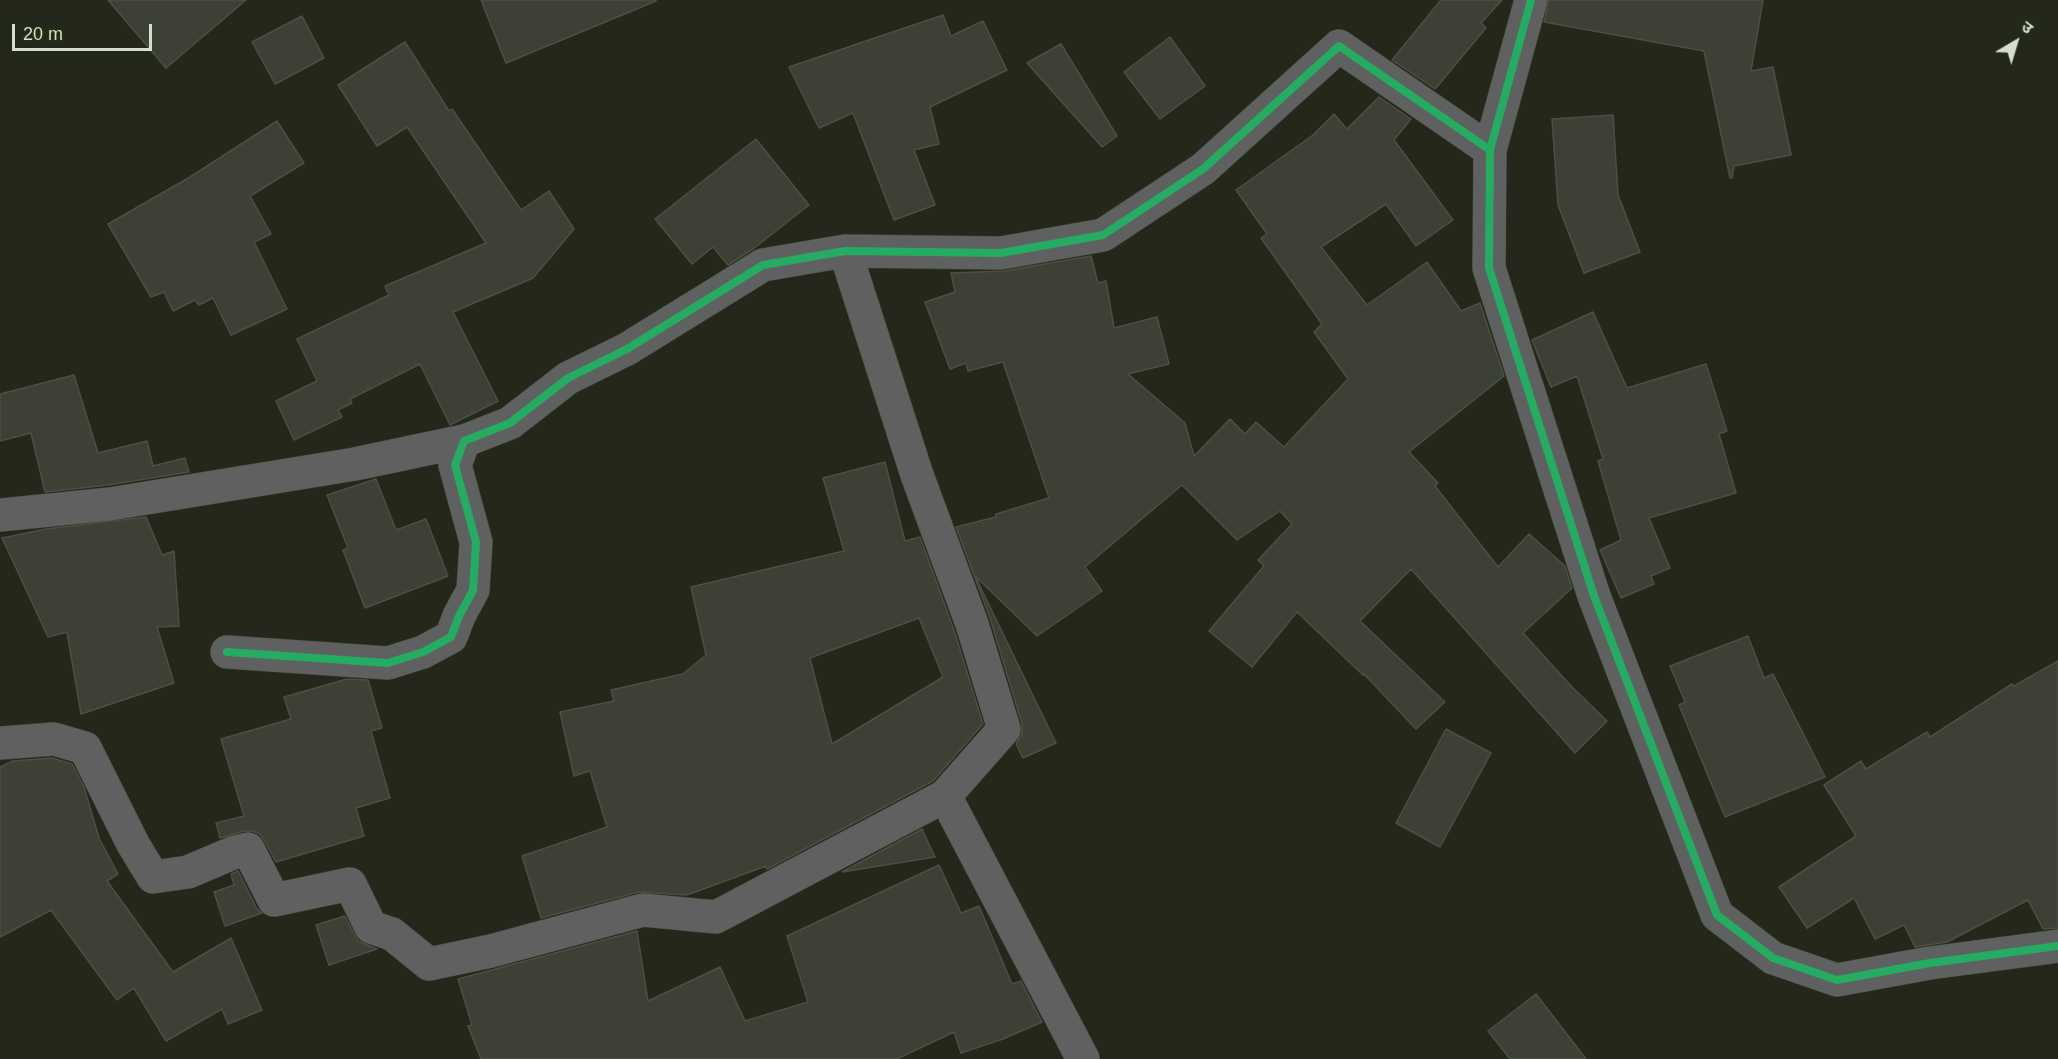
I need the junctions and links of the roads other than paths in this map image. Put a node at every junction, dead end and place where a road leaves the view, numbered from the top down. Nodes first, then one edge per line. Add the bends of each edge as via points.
1 (1531, 0) edge
2 (1490, 150) junction
3 (844, 251) junction
4 (464, 441) junction
5 (0, 515) edge
6 (227, 652) dead end
7 (0, 743) edge
8 (945, 796) junction
9 (2058, 946) edge
10 (1083, 1059) edge

1 - 2 street
2 - 3 street via 1339,46 1203,169 1103,235 1001,253
2 - 9 street via 1488,268 1594,596 1717,915 1773,958 1837,980
3 - 4 street via 763,265 627,348 568,378 510,423
3 - 8 street via 1004,729
4 - 5 street via 355,464 121,502
4 - 6 street via 455,465 476,542 473,590 451,637 423,652 388,663
7 - 8 street via 54,739 86,748 132,844 153,877 188,872 248,849 274,900 350,884 371,927 392,934 429,964 643,910 716,917
8 - 10 street

